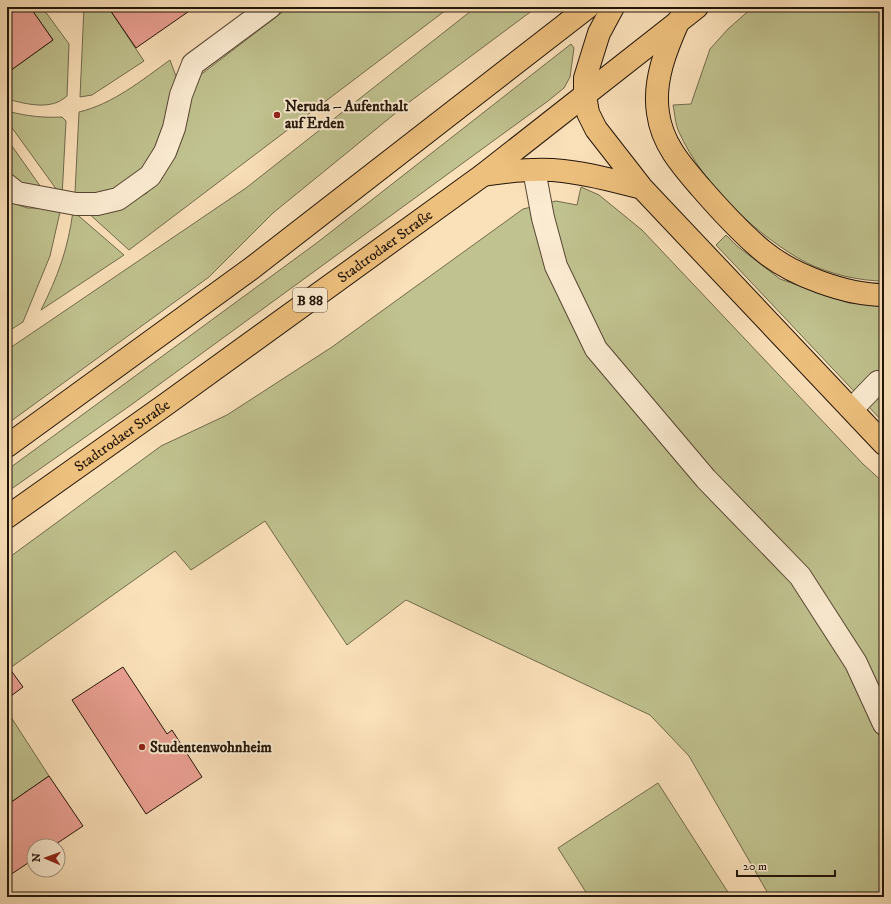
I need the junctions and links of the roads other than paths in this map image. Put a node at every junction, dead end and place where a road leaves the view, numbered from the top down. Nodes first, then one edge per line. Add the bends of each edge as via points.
1 (270, 7) edge
2 (588, 7) edge
3 (613, 7) edge
4 (697, 7) edge
5 (679, 20) junction
6 (585, 95) junction
7 (534, 170) junction
8 (482, 174) junction
9 (7, 185) edge
10 (642, 188) junction
11 (884, 295) edge
12 (878, 382) dead end
13 (852, 409) junction
14 (884, 444) edge
15 (7, 446) edge
16 (7, 517) edge
17 (884, 724) edge

1 - 9 lane via 193,64 181,95 174,128 165,152 150,176 118,199 97,204 76,204 17,193
2 - 15 main road via 252,268
3 - 6 main road via 589,59
4 - 5 main road, Stadtrodaer Straße
5 - 6 main road, Stadtrodaer Straße
5 - 11 main road via 666,49 657,97 663,134 676,159 730,221 764,252 800,273 836,288
6 - 8 main road, Stadtrodaer Straße
6 - 10 main road via 588,113 596,129
7 - 8 main road
7 - 10 main road via 599,176
7 - 17 lane via 556,266 596,349 706,479 800,576 856,663
8 - 16 main road, Stadtrodaer Straße / B 88
10 - 13 main road
12 - 13 lane
13 - 14 main road

